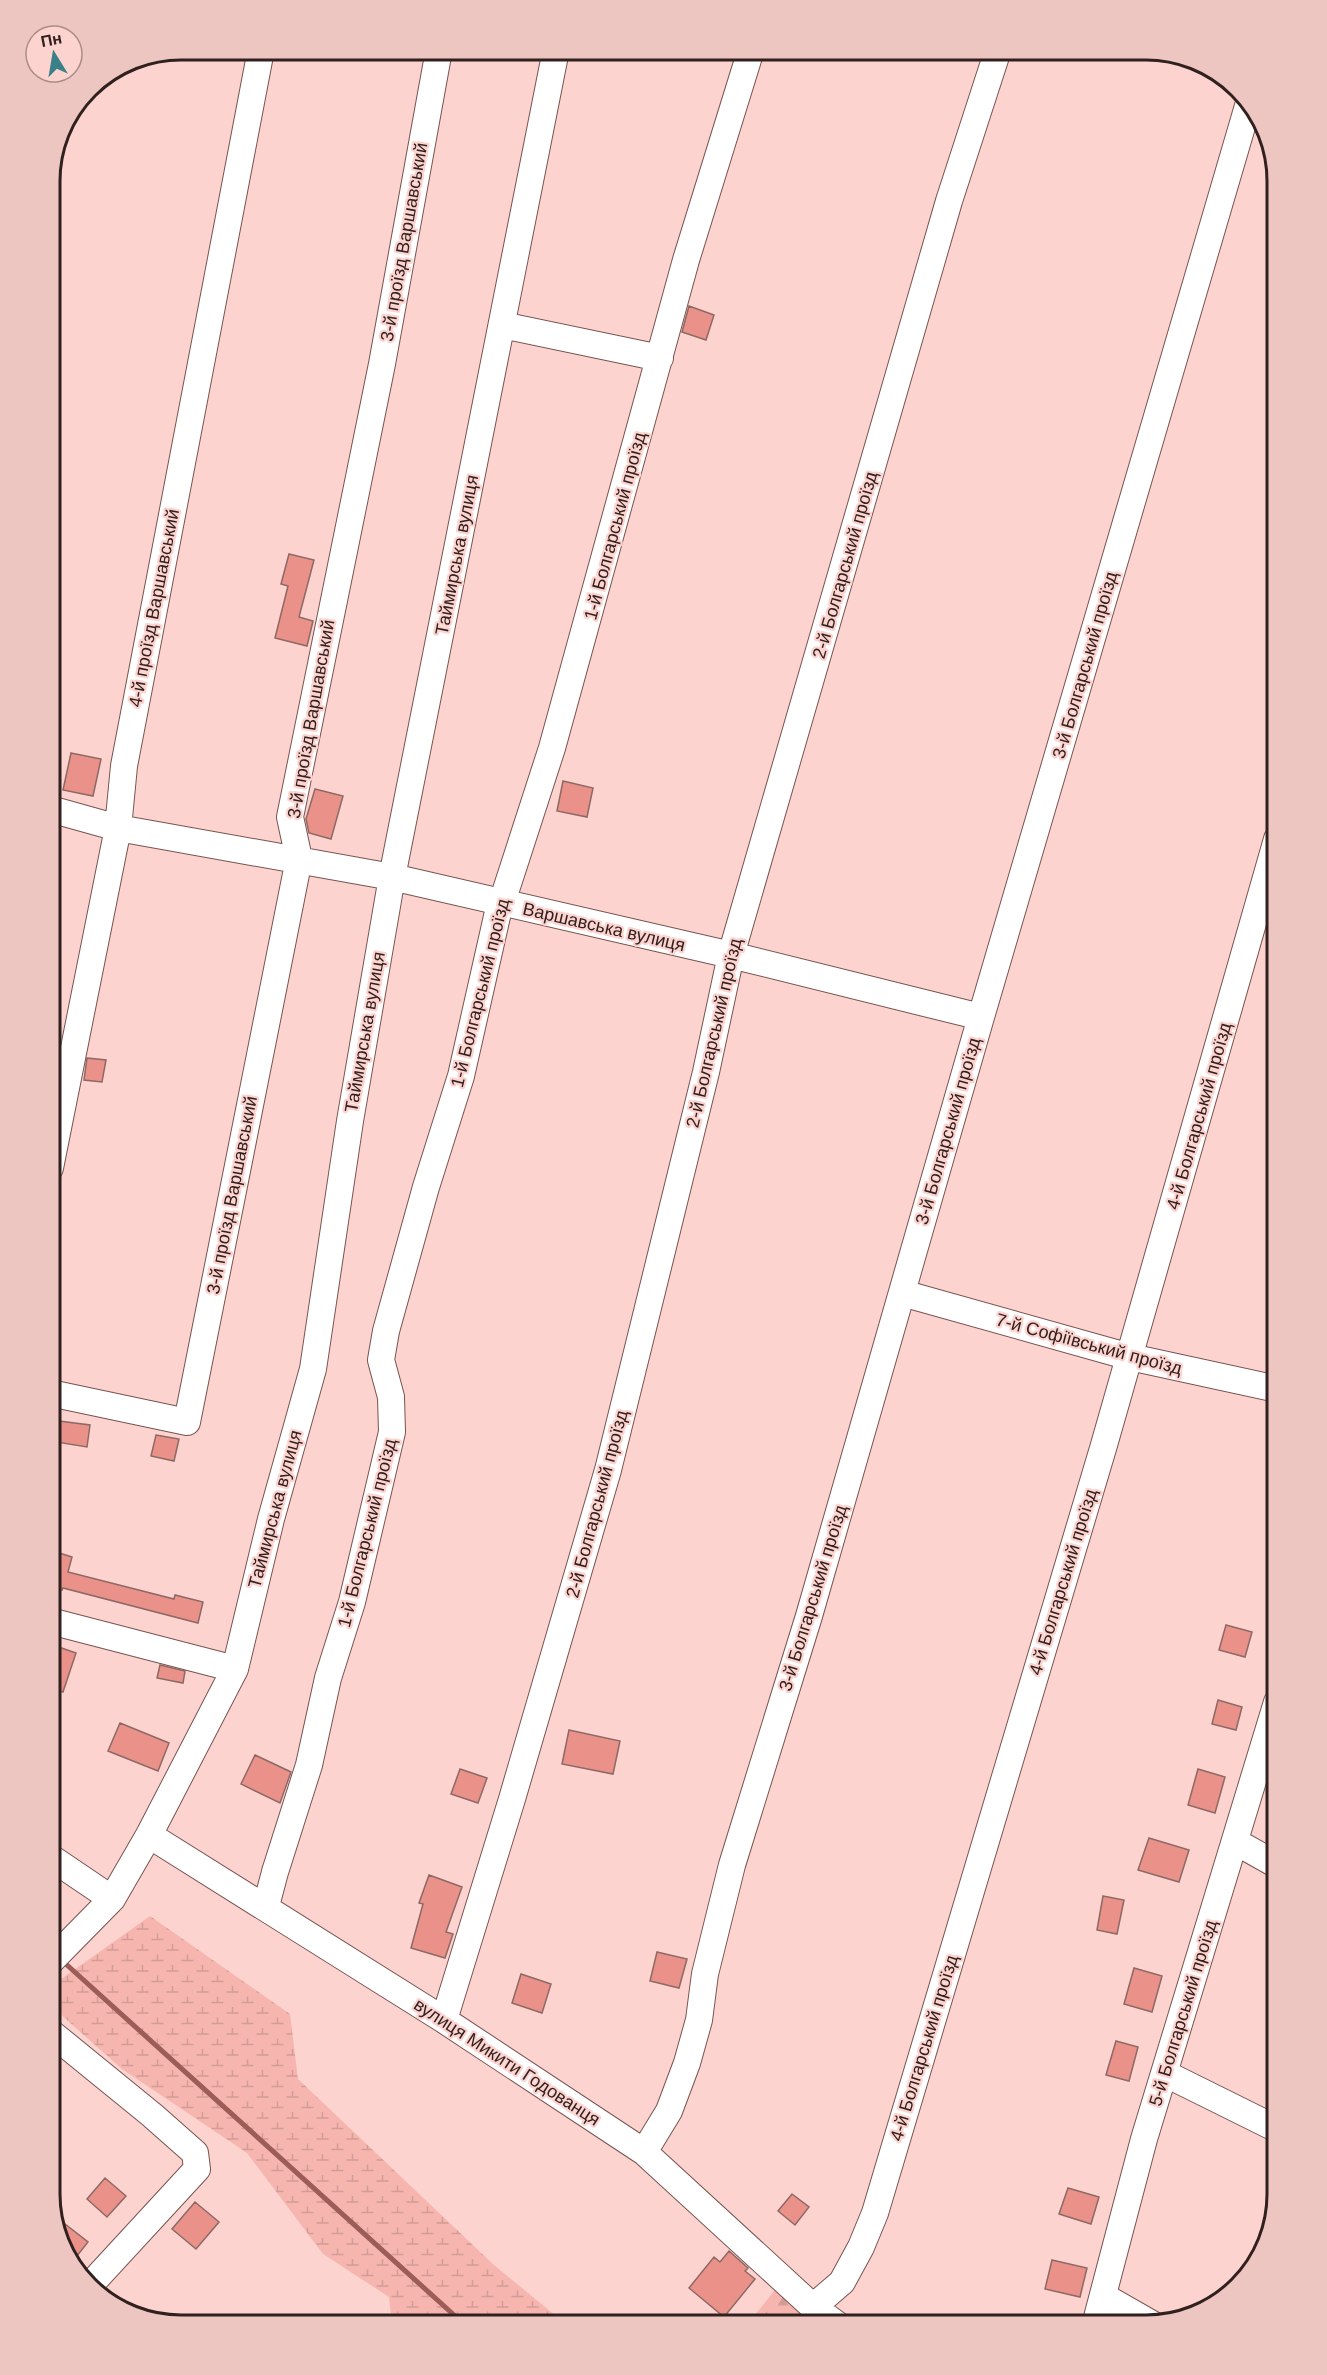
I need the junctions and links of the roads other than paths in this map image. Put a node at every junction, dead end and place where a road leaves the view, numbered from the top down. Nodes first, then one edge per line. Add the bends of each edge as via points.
1 (259, 60) edge
2 (437, 60) edge
3 (554, 60) edge
4 (748, 60) edge
5 (995, 60) edge
6 (1246, 113) edge
7 (502, 325) junction
8 (660, 358) junction
9 (60, 811) edge
10 (118, 828) junction
11 (299, 859) junction
12 (392, 877) junction
13 (1267, 878) edge
14 (500, 903) junction
15 (731, 955) junction
16 (981, 1017) junction
17 (60, 1117) edge
18 (902, 1293) junction
19 (1130, 1357) junction
20 (1267, 1387) edge
21 (60, 1395) edge
22 (60, 1624) edge
23 (235, 1669) junction
24 (1267, 1739) edge
25 (149, 1835) junction
26 (1236, 1842) junction
27 (1267, 1860) edge
28 (60, 1864) edge
29 (112, 1899) junction
30 (266, 1906) junction
31 (60, 1952) edge
32 (444, 2020) junction
33 (60, 2040) edge
34 (1164, 2073) junction
35 (1267, 2124) edge
36 (644, 2152) junction
37 (95, 2280) edge
38 (1103, 2296) junction
39 (813, 2307) junction
40 (824, 2315) edge
41 (1098, 2315) edge
42 (1136, 2315) edge

1 - 10 street, 4-й проїзд Варшавський via 124,766
2 - 11 street, 3-й проїзд Варшавський via 382,364 290,817
3 - 7 street, Таймирська вулиця
4 - 8 street, 1-й Болгарський проїзд
5 - 15 street, 2-й Болгарський проїзд via 950,201
6 - 16 street, 3-й Болгарський проїзд
7 - 8 street
7 - 12 street, Таймирська вулиця
8 - 14 street, 1-й Болгарський проїзд via 552,748
9 - 10 street, Варшавська вулиця
10 - 11 street, Варшавська вулиця
10 - 17 street, 4-й проїзд Варшавський
11 - 12 street, Варшавська вулиця
11 - 21 street, 3-й проїзд Варшавський via 187,1422
12 - 14 street, Варшавська вулиця
12 - 23 street, Таймирська вулиця via 313,1369
13 - 19 street, 4-й Болгарський проїзд
14 - 15 street, Варшавська вулиця
14 - 30 street, 1-й Болгарський проїзд via 461,1076 386,1331 381,1360 391,1397 392,1432 309,1765
15 - 16 street, Варшавська вулиця
15 - 32 street, 2-й Болгарський проїзд via 608,1470
16 - 18 street, 3-й Болгарський проїзд
18 - 19 street, 7-й Софіївський проїзд
18 - 36 street, 3-й Болгарський проїзд via 732,1865 687,2063 669,2111
19 - 20 street, 7-й Софіївський проїзд
19 - 39 street, 4-й Болгарський проїзд via 875,2213 842,2282
22 - 23 street
23 - 25 street, Таймирська вулиця
24 - 26 street, 5-й Болгарський проїзд
25 - 29 street, Таймирська вулиця
25 - 30 street, вулиця Микити Годованця
26 - 27 street
26 - 34 street, 5-й Болгарський проїзд
28 - 29 street
29 - 31 street, Таймирська вулиця
30 - 32 street, вулиця Микити Годованця
32 - 36 street, вулиця Микити Годованця
33 - 37 street via 195,2153 197,2169
34 - 35 street
34 - 38 street, 5-й Болгарський проїзд
36 - 39 street, вулиця Микити Годованця
38 - 41 street, 5-й Болгарський проїзд
38 - 42 street
39 - 40 street, вулиця Микити Годованця

